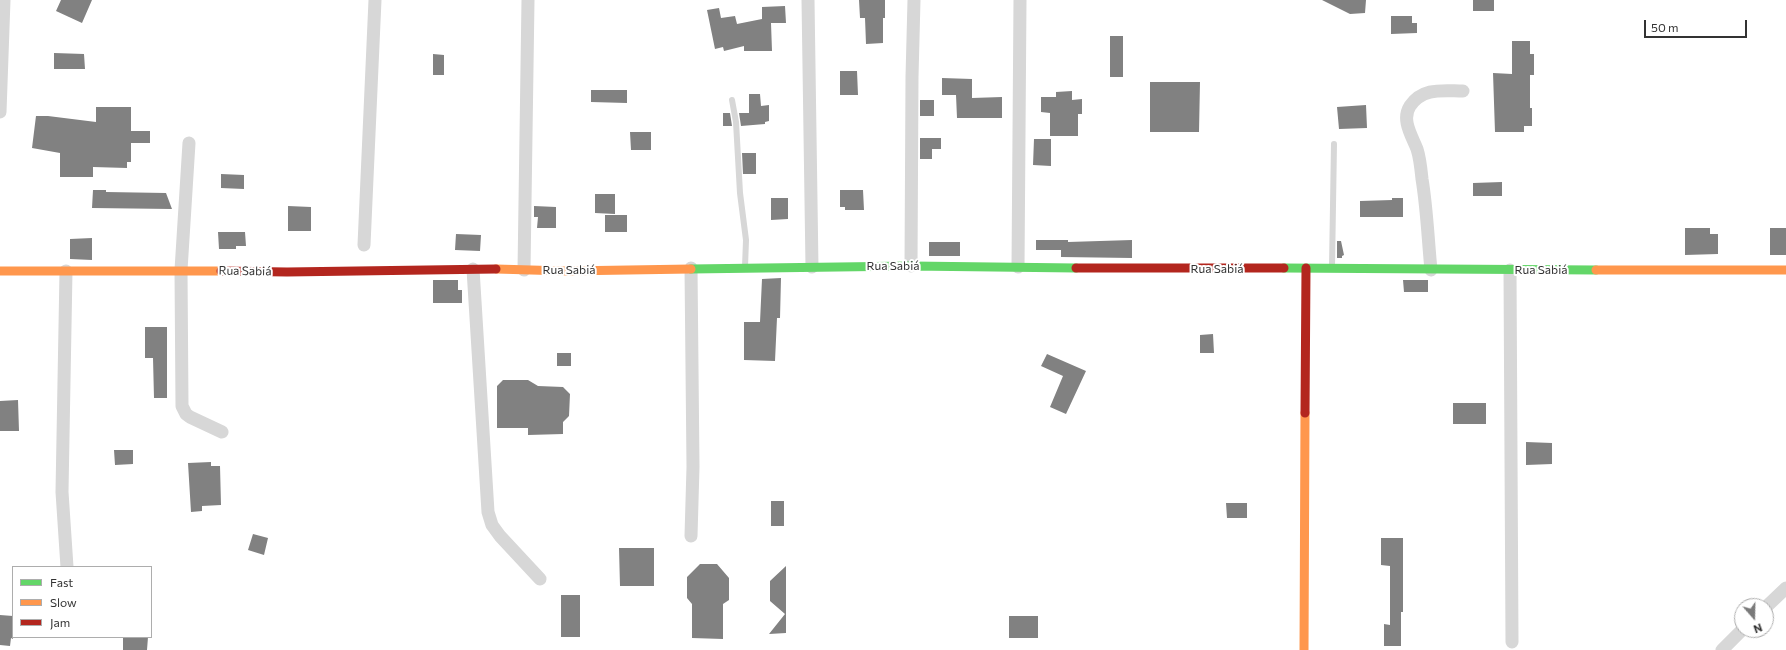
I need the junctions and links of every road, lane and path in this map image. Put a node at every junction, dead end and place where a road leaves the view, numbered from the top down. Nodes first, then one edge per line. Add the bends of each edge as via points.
1 (4, 0) edge
2 (375, 0) edge
3 (528, 0) edge
4 (808, 0) edge
5 (914, 0) edge
6 (1020, 0) edge
7 (1463, 91) dead end
8 (732, 100) dead end
9 (0, 112) edge
10 (189, 143) dead end
11 (1334, 144) dead end
12 (364, 245) dead end
13 (912, 266) junction
14 (1018, 266) junction
15 (745, 267) junction
16 (812, 267) junction
17 (691, 268) junction
18 (1306, 268) junction
19 (1332, 268) junction
20 (473, 269) junction
21 (181, 270) junction
22 (524, 270) junction
23 (1431, 270) junction
24 (1510, 270) junction
25 (1786, 270) edge
26 (0, 271) edge
27 (66, 271) junction
28 (222, 432) dead end
29 (691, 536) dead end
30 (67, 566) edge
31 (540, 579) dead end
32 (1786, 588) edge
33 (1774, 599) edge
34 (1734, 638) edge
35 (1512, 642) dead end
36 (1304, 650) edge
37 (1722, 650) edge

1 - 9 street
2 - 12 street
3 - 22 street
4 - 16 street
5 - 13 street
6 - 14 street
7 - 23 street via 1423,93 1410,106 1407,116 1419,158 1424,190
8 - 15 lane via 746,240
10 - 21 street
11 - 19 lane
13 - 14 street, Rua Sabiá
13 - 16 street, Rua Sabiá
14 - 18 street, Rua Sabiá
15 - 16 street, Rua Sabiá
15 - 17 street, Rua Sabiá
17 - 22 street, Rua Sabiá
17 - 29 street
18 - 19 street, Rua Sabiá
18 - 36 street
19 - 23 street, Rua Sabiá
20 - 21 street, Rua Sabiá via 287,272
20 - 22 street, Rua Sabiá
20 - 31 street via 488,512 500,536
21 - 27 street, Rua Sabiá
21 - 28 street via 182,406 186,414
23 - 24 street, Rua Sabiá
24 - 25 street, Rua Sabiá
24 - 35 street
26 - 27 street, Rua Sabiá
27 - 30 street via 62,492
32 - 33 street
34 - 37 street

